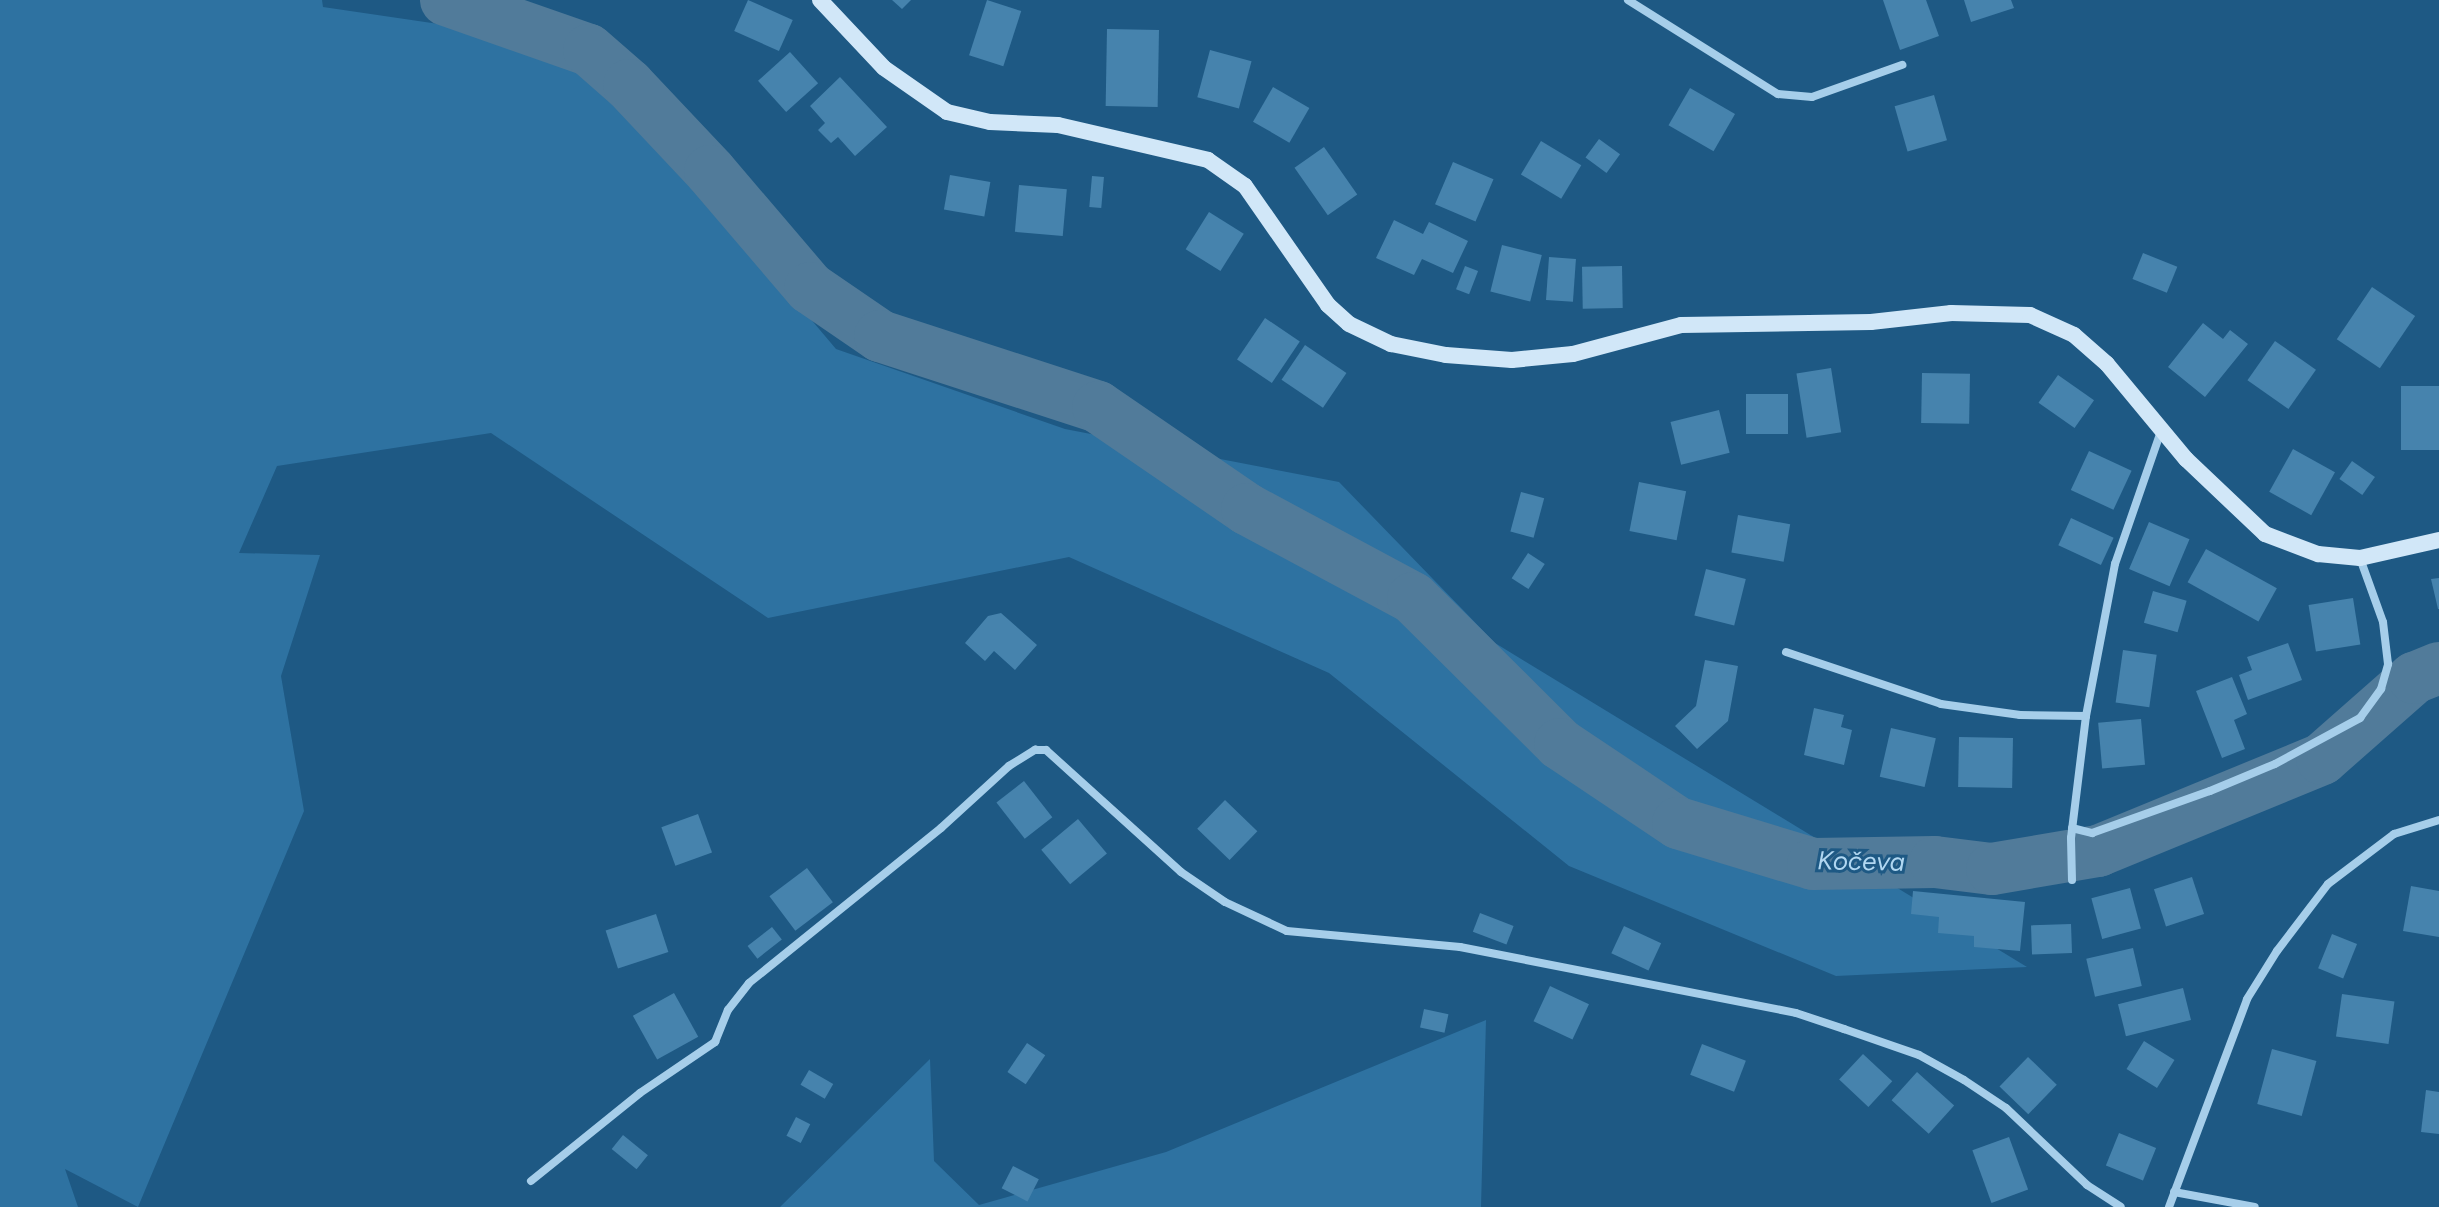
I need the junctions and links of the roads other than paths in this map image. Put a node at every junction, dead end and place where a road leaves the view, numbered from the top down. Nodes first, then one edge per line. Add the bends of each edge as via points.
1 (820, 0) edge
2 (1628, 0) edge
3 (1902, 65) dead end
4 (2161, 430) junction
5 (2439, 540) edge
6 (2360, 558) junction
7 (1786, 652) dead end
8 (2086, 716) junction
9 (2439, 820) edge
10 (2072, 828) junction
11 (2072, 878) dead end
12 (531, 1181) dead end
13 (2174, 1192) junction
14 (2121, 1207) edge
15 (2169, 1207) edge
16 (2255, 1207) edge

1 - 4 main road via 884,68 947,112 990,122 1074,128 1208,160 1245,186 1328,305 1349,324 1391,344 1512,360 1573,354 1681,325 1871,322 1951,313 2030,315 2074,335 2107,364
2 - 3 street via 1778,94 1812,97
4 - 6 main road via 2221,497 2265,534 2318,554
4 - 8 street via 2115,564
5 - 6 main road
6 - 10 street via 2383,622 2388,664 2381,689 2360,718 2275,764 2210,791 2092,833
7 - 8 street via 1941,704 2020,715
8 - 10 street
9 - 13 street via 2394,834 2328,884 2277,951 2247,999
10 - 11 street
12 - 14 street via 640,1093 715,1042 728,1010 749,983 941,828 1009,766 1035,750 1046,750 1181,872 1225,902 1287,931 1460,947 1796,1013 1919,1055 1964,1080 2006,1108 2087,1185
13 - 15 street
13 - 16 street

